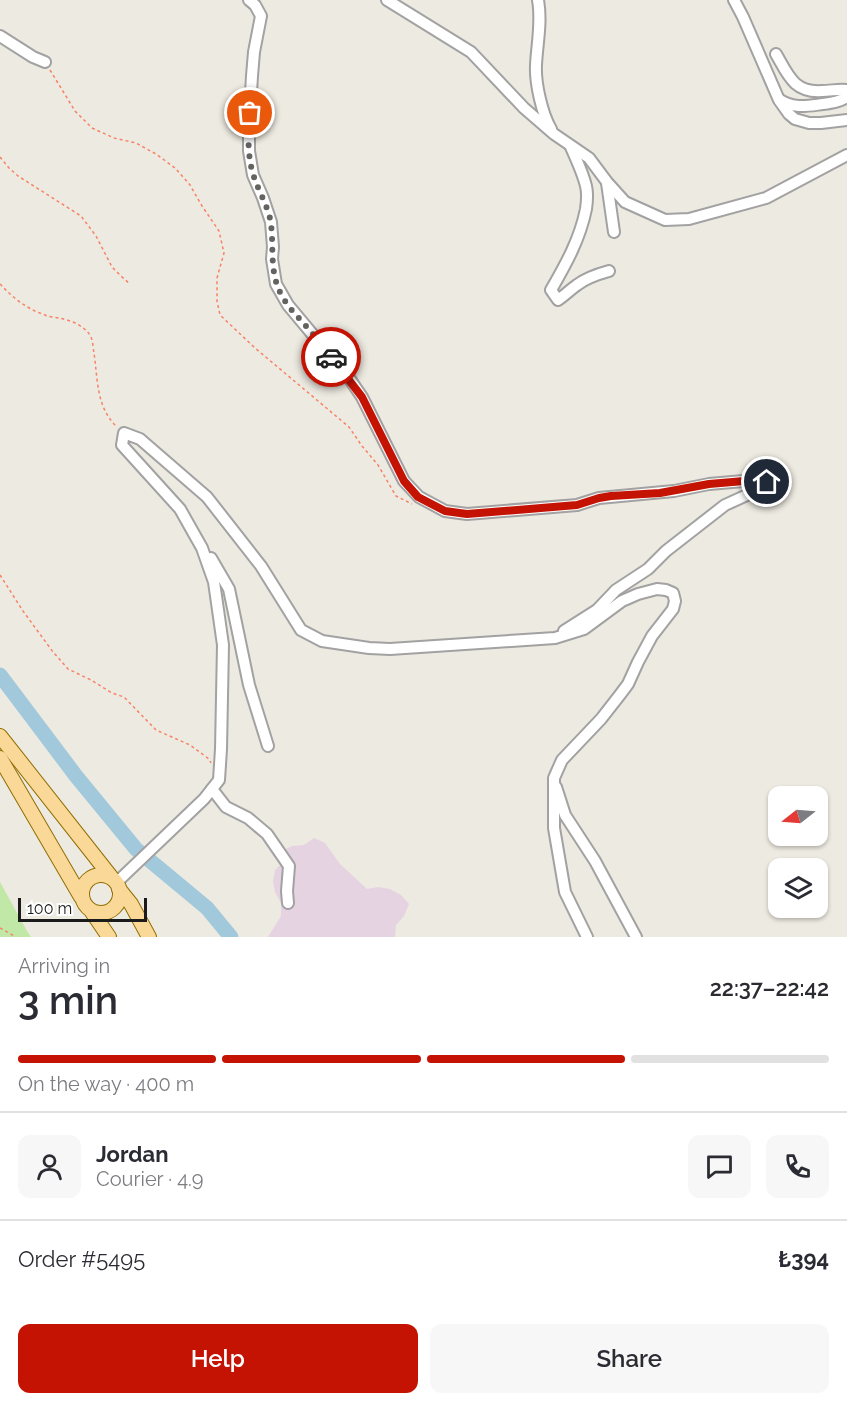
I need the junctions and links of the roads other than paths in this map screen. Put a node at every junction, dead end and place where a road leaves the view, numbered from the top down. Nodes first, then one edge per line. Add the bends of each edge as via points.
1 (249, 0) edge
2 (387, 0) edge
3 (538, 0) edge
4 (734, 0) edge
5 (0, 36) edge
6 (776, 54) dead end
7 (45, 62) road end
8 (847, 90) edge
9 (847, 97) edge
10 (780, 100) junction
11 (847, 120) edge
12 (554, 134) junction
13 (571, 147) junction
14 (847, 155) edge
15 (607, 182) junction
16 (614, 232) dead end
17 (609, 271) dead end
18 (202, 548) junction
19 (555, 638) junction
20 (0, 736) edge
21 (268, 746) dead end
22 (0, 758) edge
23 (554, 778) junction
24 (216, 784) junction
25 (116, 883) junction
26 (81, 897) junction
27 (288, 903) dead end
28 (92, 912) junction
29 (109, 937) edge
30 (149, 937) edge
31 (587, 937) edge
32 (636, 937) edge

1 - 19 street via 261,16 251,82 249,151 253,175 271,222 276,284 288,305 362,397 404,481 418,497 445,511 467,514 577,505 605,497 709,484 767,482 720,508 648,569 616,590 597,610
2 - 12 street via 471,52
3 - 12 street via 537,79 544,112
4 - 10 street
5 - 7 street
6 - 8 street via 790,80 799,87 818,92
9 - 10 street via 803,107
10 - 11 street via 789,114 802,122
12 - 13 street
13 - 15 street via 589,158
13 - 17 street via 587,199 580,235 551,290 558,300 577,285
14 - 15 street via 766,198 689,219 665,220 649,214 625,202
15 - 16 street
18 - 19 street via 180,509 122,445 124,433 140,439 207,497 261,566 301,630 322,641 390,649
18 - 21 street via 229,589 249,685
18 - 24 street via 214,582 223,645 221,749
19 - 23 street via 584,629 638,594 657,589 673,593 673,609 652,636 628,684 562,760
20 - 25 main road
22 - 26 main road
23 - 31 street via 554,828 565,892
23 - 32 street via 566,815 596,861
24 - 25 street
24 - 27 street via 226,807 267,834 289,866
25 - 26 main road via 100,875 88,879
25 - 28 main road via 116,907 105,914
25 - 30 main road
26 - 28 main road
28 - 29 main road

